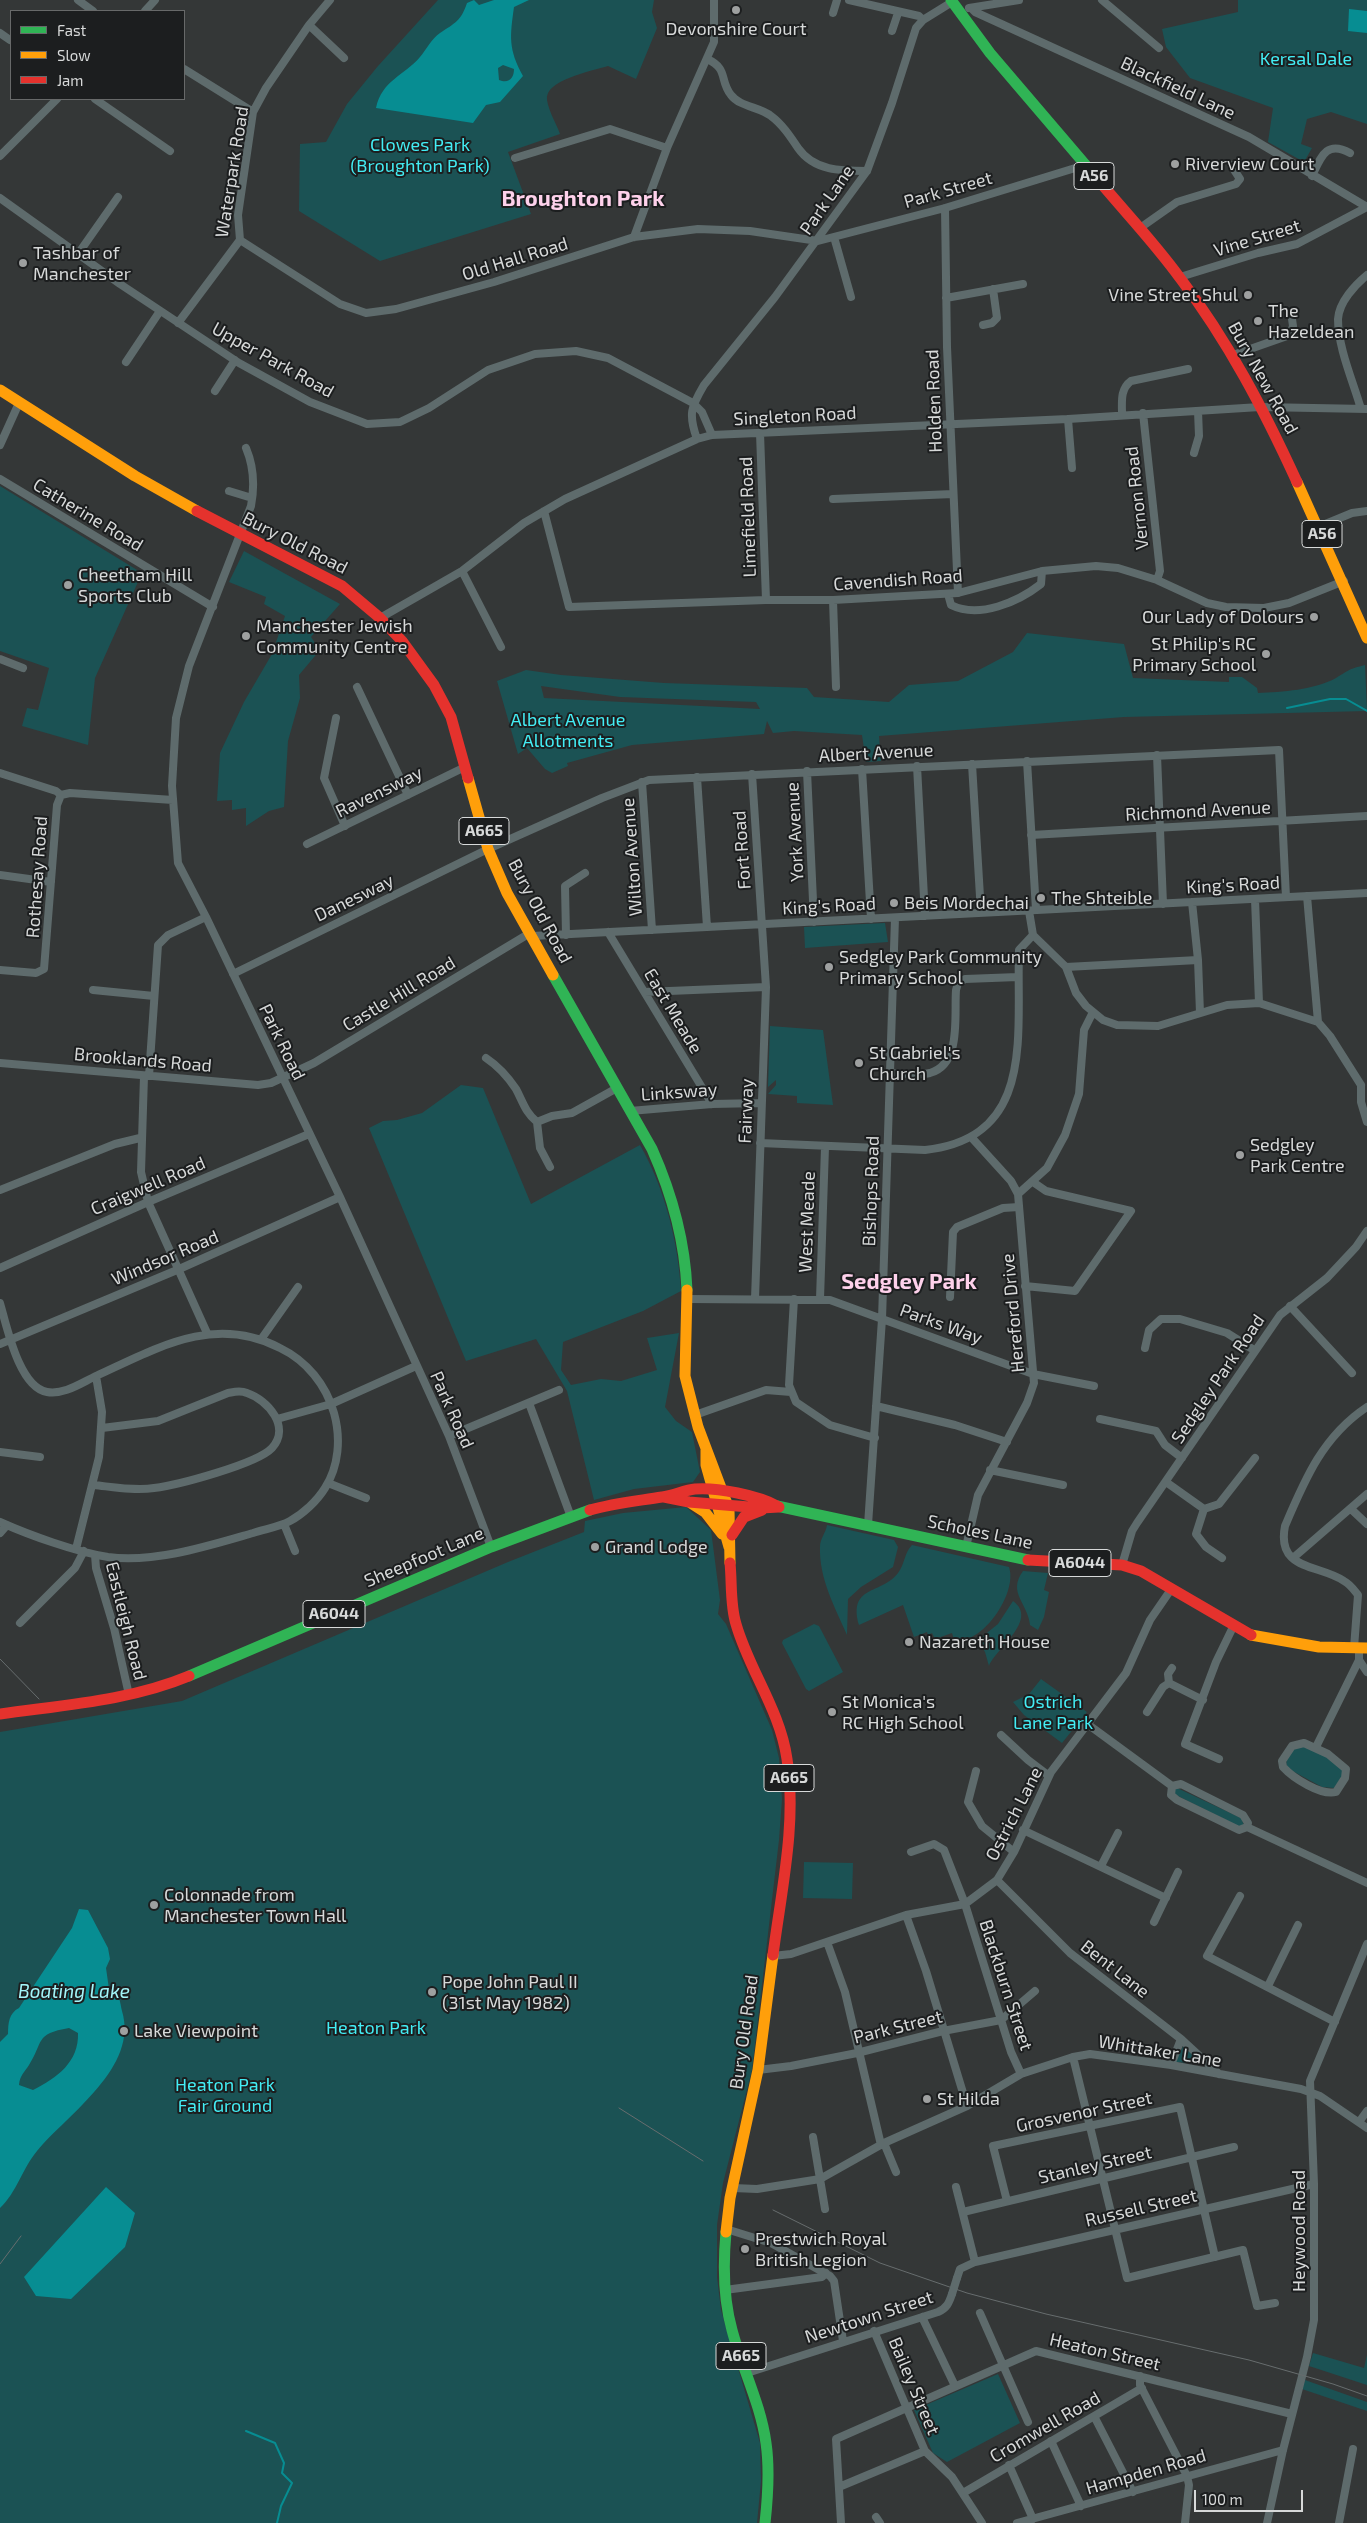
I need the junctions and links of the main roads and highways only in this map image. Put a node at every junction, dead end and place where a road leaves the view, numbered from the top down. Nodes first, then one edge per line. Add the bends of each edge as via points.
1 (952, 1) edge
2 (0, 390) edge
3 (1367, 638) edge
4 (664, 1497) junction
5 (719, 1497) junction
6 (691, 1503) junction
7 (778, 1507) junction
8 (766, 1510) junction
9 (728, 1540) junction
10 (1360, 1652) edge
11 (0, 1714) edge
12 (765, 2523) edge

1 - 3 main road, Bury New Road / A56 via 1180,277 1233,354 1274,432
2 - 5 main road, Bury Old Road / A665 via 136,476 240,535 342,586 402,641 434,685 451,717 488,849 507,893 652,1149 666,1182 685,1267 684,1363 687,1389 706,1450 706,1465
4 - 5 main road, Sheepfoot Lane / A6044 via 675,1494
4 - 6 main road, Sheepfoot Lane / A6044
4 - 11 main road, Sheepfoot Lane / A6044 via 624,1501 491,1547 160,1688
5 - 6 main road, Sheepfoot Lane / A6044
5 - 7 main road, Scholes Lane / A6044 via 768,1501
5 - 8 main road, Scholes Lane / A6044
5 - 9 main road, Bury Old Road / A665
6 - 9 main road via 705,1512
7 - 8 main road, Scholes Lane / A6044
7 - 10 main road, Scholes Lane / A6044 via 1032,1562 1122,1565 1172,1588 1248,1635
8 - 9 main road via 744,1517
9 - 12 main road, Bury Old Road / A665 via 735,1622 777,1718 789,1776 789,1830 758,2070 733,2188 723,2265 732,2330 760,2418 768,2456 769,2492

